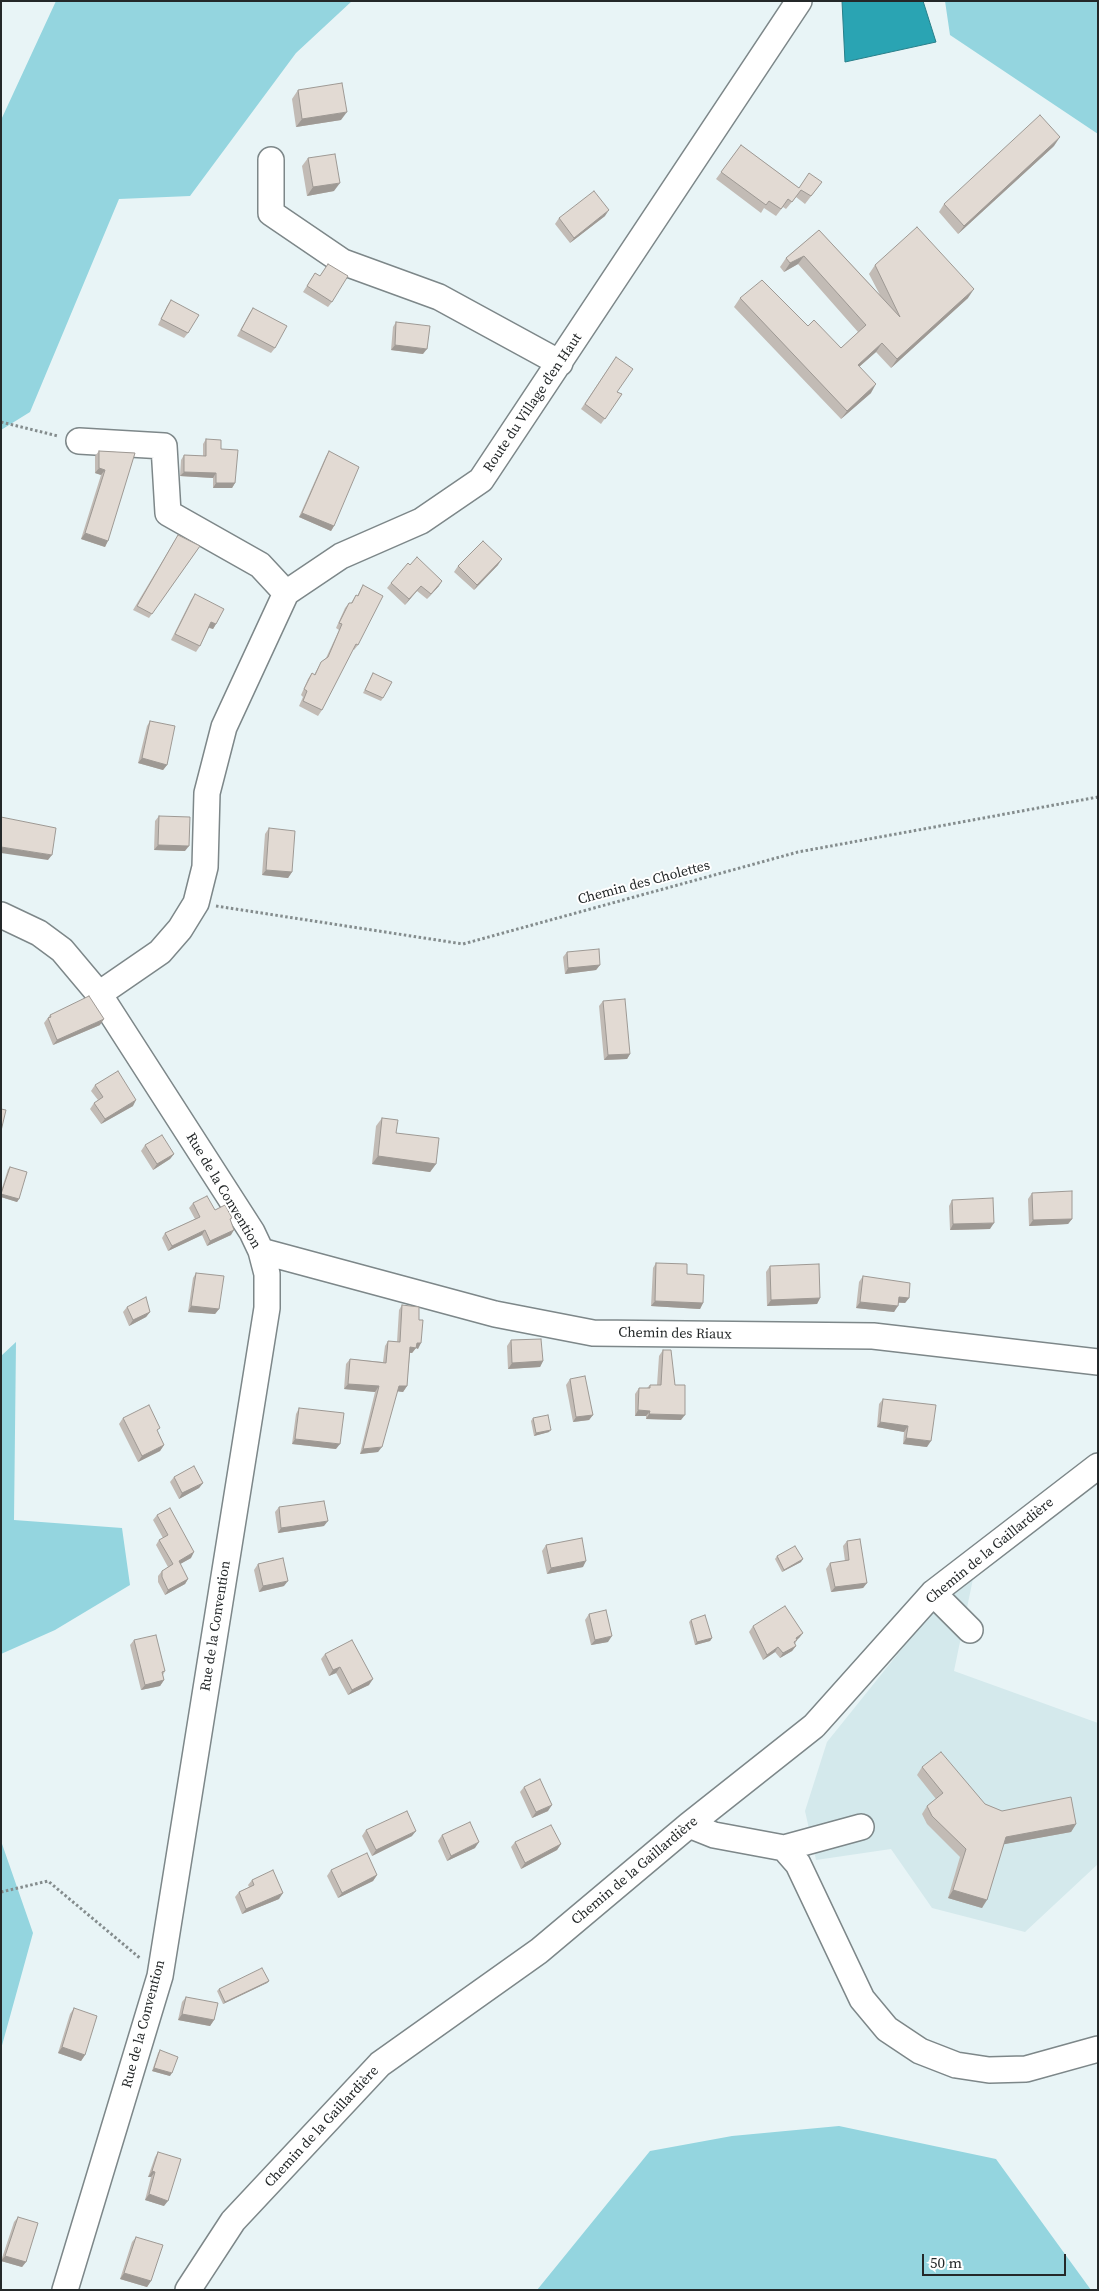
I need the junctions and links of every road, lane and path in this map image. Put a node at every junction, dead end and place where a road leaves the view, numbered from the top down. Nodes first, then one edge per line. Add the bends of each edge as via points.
1 (800, 1) edge
2 (271, 160) dead end
3 (560, 364) junction
4 (1, 422) edge
5 (78, 441) joint
6 (286, 593) junction
7 (1098, 797) edge
8 (196, 903) junction
9 (1, 914) edge
10 (100, 994) junction
11 (260, 1251) junction
12 (1098, 1362) edge
13 (1098, 1466) edge
14 (933, 1593) junction
15 (970, 1630) dead end
16 (689, 1826) junction
17 (861, 1828) dead end
18 (784, 1848) junction
19 (1, 1892) edge
20 (160, 1976) junction
21 (1098, 2049) edge
22 (65, 2290) edge
23 (188, 2290) edge

1 - 3 street, Route du Village d'en Haut
2 - 3 street via 271,213 343,262 439,297
3 - 6 street, Route du Village d'en Haut via 481,480 421,521 341,556
4 - 5 path
5 - 6 street via 164,446 168,513 260,565
6 - 8 street via 224,727 207,794 205,867
7 - 8 path, Chemin des Cholettes via 798,852 463,944
8 - 10 street via 160,952
9 - 10 street, Rue de la Convention via 39,933 62,950
10 - 11 street, Rue de la Convention via 237,1208
11 - 12 street, Chemin des Riaux via 496,1314 593,1333 873,1336
11 - 20 street, Rue de la Convention via 267,1274 267,1308
13 - 14 street, Chemin de la Gaillardière
14 - 15 street
14 - 16 street, Chemin de la Gaillardière via 814,1726
16 - 18 street via 714,1835
16 - 23 street, Chemin de la Gaillardière via 539,1951 380,2064 233,2221
17 - 18 street
18 - 21 street via 798,1864 862,2000 887,2029 920,2051 956,2065 988,2070 1026,2069
19 - 20 path via 48,1881
20 - 22 street, Rue de la Convention

